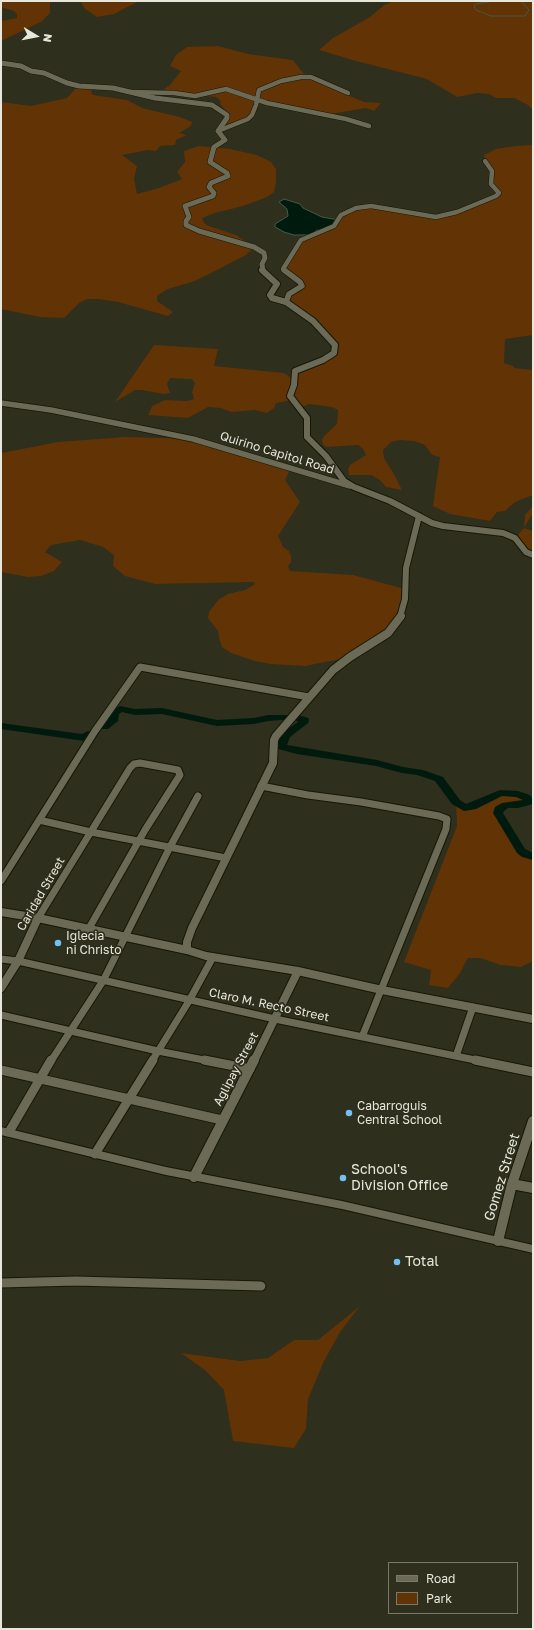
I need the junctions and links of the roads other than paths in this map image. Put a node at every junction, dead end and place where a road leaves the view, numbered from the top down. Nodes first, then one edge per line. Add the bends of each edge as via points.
1 (1, 63) edge
2 (129, 92) junction
3 (348, 93) dead end
4 (257, 101) junction
5 (369, 126) dead end
6 (218, 131) junction
7 (485, 161) dead end
8 (286, 302) junction
9 (1, 403) edge
10 (354, 487) junction
11 (419, 516) junction
12 (533, 555) edge
13 (309, 697) junction
14 (261, 786) junction
15 (198, 796) dead end
16 (39, 820) junction
17 (91, 832) junction
18 (139, 841) junction
19 (170, 847) junction
20 (226, 858) junction
21 (1, 881) edge
22 (1, 912) edge
23 (38, 918) junction
24 (88, 930) junction
25 (125, 937) junction
26 (187, 950) junction
27 (212, 958) junction
28 (1, 959) edge
29 (18, 962) junction
30 (298, 971) junction
31 (103, 981) junction
32 (1, 988) edge
33 (382, 990) junction
34 (189, 1001) junction
35 (473, 1007) junction
36 (1, 1015) edge
37 (275, 1019) junction
38 (533, 1019) edge
39 (71, 1032) junction
40 (362, 1037) junction
41 (158, 1051) junction
42 (456, 1056) junction
43 (250, 1069) junction
44 (1, 1070) edge
45 (533, 1072) edge
46 (40, 1080) junction
47 (128, 1099) junction
48 (222, 1120) junction
49 (532, 1126) edge
50 (5, 1131) edge
51 (95, 1154) junction
52 (194, 1177) junction
53 (512, 1184) junction
54 (533, 1188) edge
55 (498, 1240) junction
56 (533, 1249) edge
57 (1, 1283) edge
58 (261, 1286) dead end

1 - 2 street via 21,66 79,86 113,88
2 - 4 street via 195,96 226,89
2 - 6 street via 216,107 228,117
3 - 4 street via 311,77 302,77 261,88
4 - 5 street
4 - 6 street via 252,116
6 - 8 street via 225,140 214,147 210,162 228,176 211,183 209,187 214,193 213,196 185,206 189,217 186,224 199,231 254,247 264,253 262,269 278,284 270,295
7 - 8 street via 492,171 491,184 499,193 496,196 436,217 371,206 356,208 341,216 334,226 301,240 282,269 302,286 289,294
8 - 10 street via 316,323 335,345 334,353 295,371 290,396 307,418 307,437 326,456 344,481
9 - 10 street, Quirino Capitol Road via 51,410 193,439
10 - 11 street, Quirino Capitol Road
11 - 12 street, Quirino Capitol Road via 443,526 503,533 515,538 526,552
11 - 13 street via 406,568 405,599 401,616 388,633 333,670
13 - 14 street via 276,736 273,763
13 - 16 street via 140,667 95,730
14 - 20 street
14 - 33 street via 447,819 446,829
15 - 19 street
16 - 17 street
16 - 21 street
17 - 18 street
17 - 18 street, Caridad Street via 117,786 134,764 145,763 178,770 180,775
17 - 23 street, Caridad Street
18 - 19 street
18 - 24 street
19 - 20 street
19 - 25 street
20 - 26 street via 192,928
22 - 23 street
23 - 24 street
23 - 29 street, Caridad Street
24 - 25 street
25 - 26 street
25 - 31 street
26 - 27 street
27 - 30 street
27 - 34 street
28 - 29 street, Claro M. Recto Street
29 - 31 street, Claro M. Recto Street
29 - 32 street, Caridad Street
30 - 33 street
30 - 37 street, Aglipay Street
31 - 34 street, Claro M. Recto Street
31 - 39 street
33 - 35 street
33 - 40 street
34 - 37 street, Claro M. Recto Street
34 - 41 street
35 - 38 street
35 - 42 street
36 - 39 street
37 - 40 street, Claro M. Recto Street
37 - 43 street, Aglipay Street
39 - 41 street
39 - 46 street
40 - 42 street, Claro M. Recto Street
41 - 43 street
41 - 47 street
42 - 45 street, Claro M. Recto Street
43 - 48 street, Aglipay Street
44 - 46 street
46 - 47 street
46 - 50 street
47 - 48 street
47 - 51 street
48 - 52 street, Aglipay Street
49 - 53 street, Gomez Street
50 - 51 main road
51 - 52 main road
52 - 55 main road via 320,1201
53 - 54 street
53 - 55 street, Gomez Street
55 - 56 main road
57 - 58 street via 76,1280

